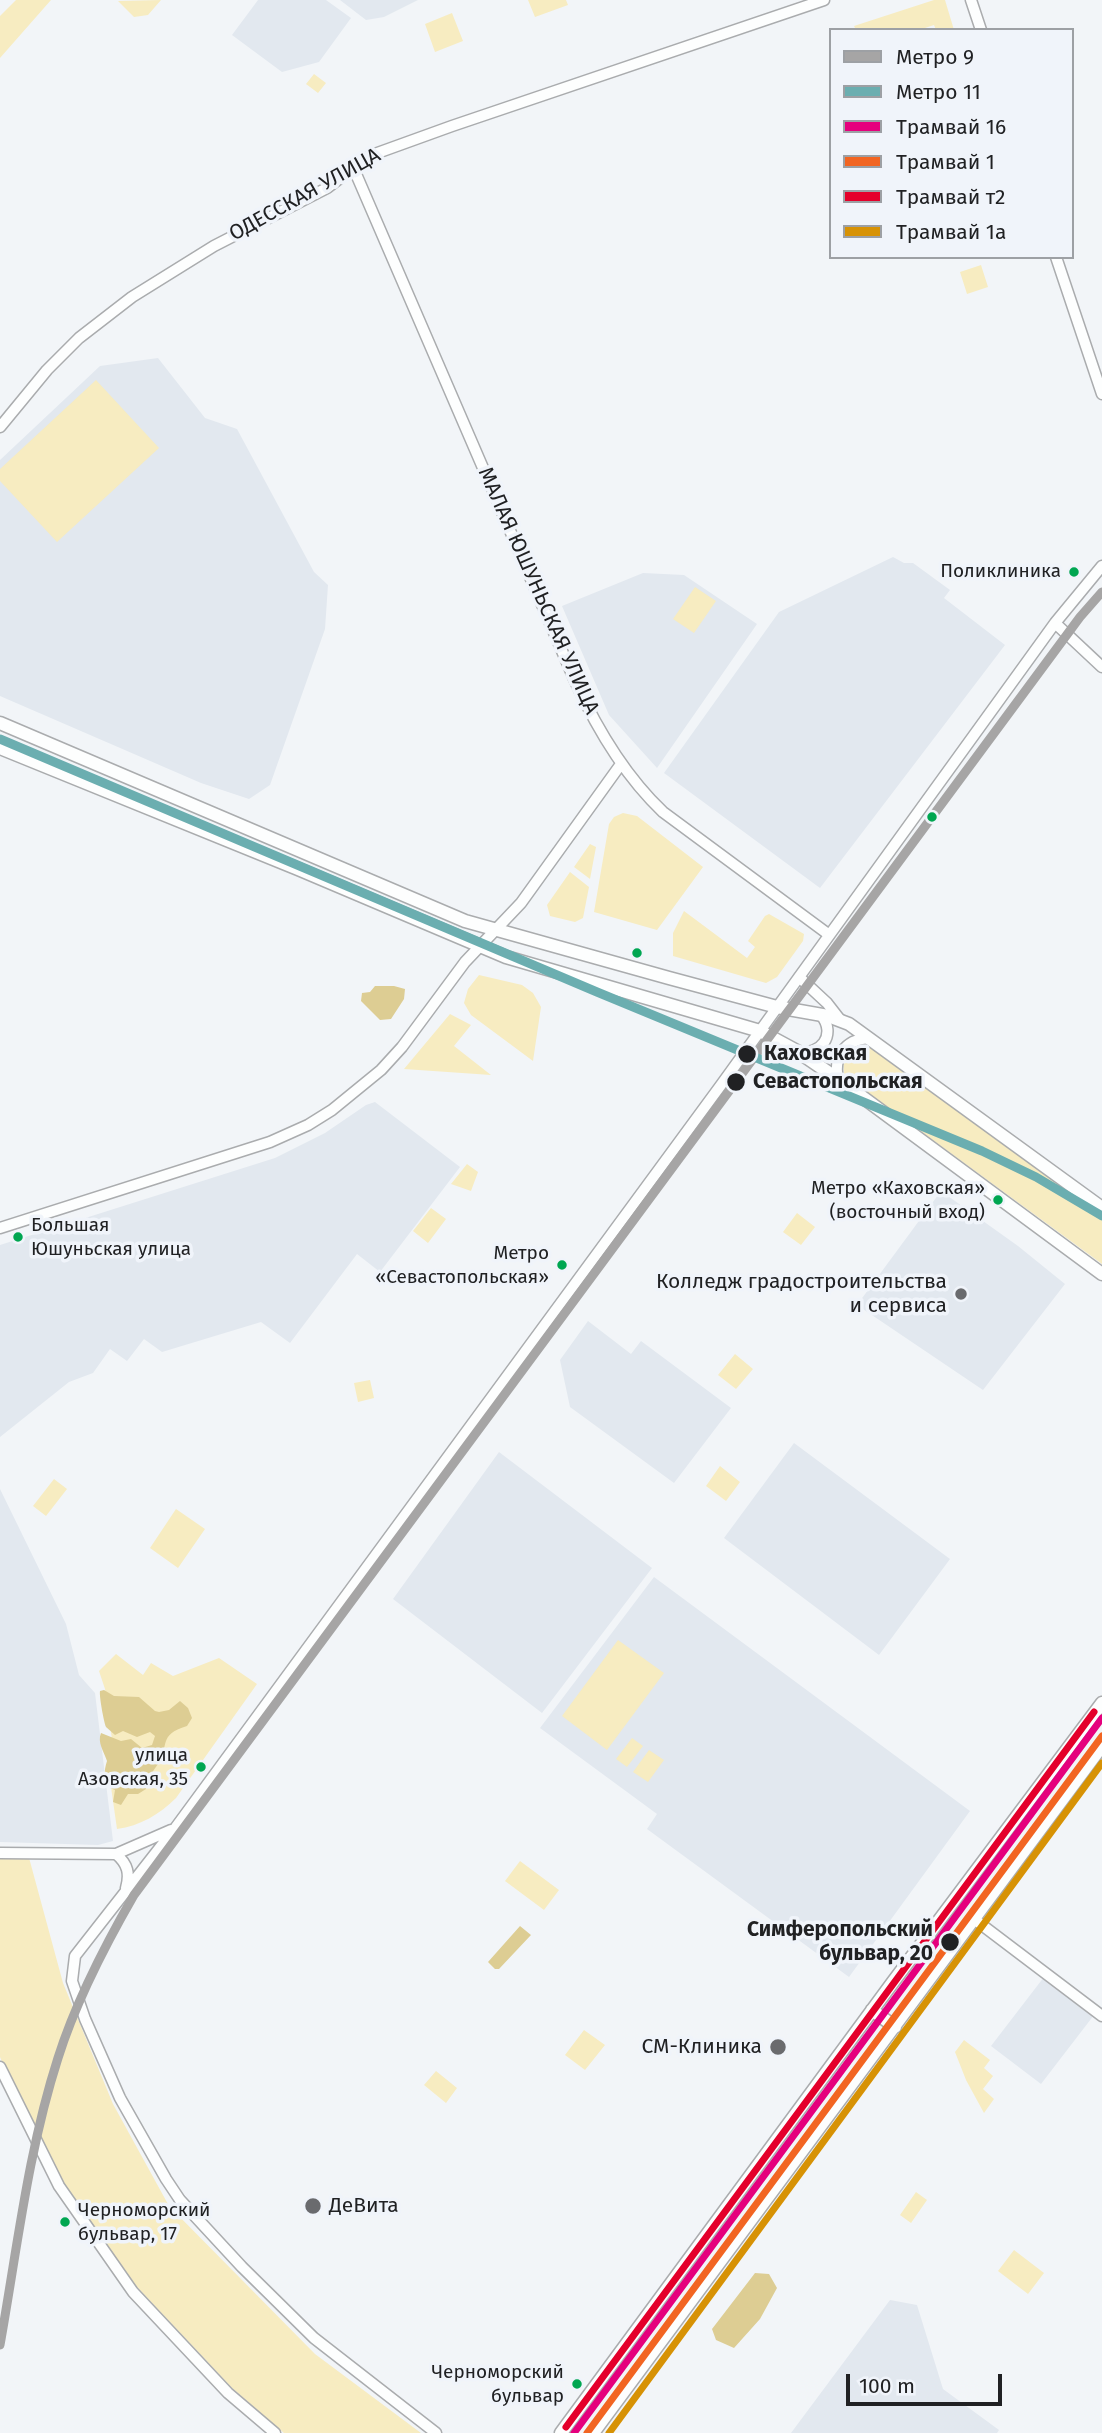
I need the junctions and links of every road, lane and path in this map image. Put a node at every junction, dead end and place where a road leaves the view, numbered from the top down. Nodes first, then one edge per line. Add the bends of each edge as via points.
1 (824, 0) edge
2 (971, 0) edge
3 (980, 28) edge
4 (354, 167) junction
5 (1057, 259) edge
6 (1102, 394) edge
7 (0, 427) edge
8 (1102, 566) edge
9 (1055, 623) junction
10 (1102, 667) edge
11 (0, 723) edge
12 (0, 748) edge
13 (621, 764) junction
14 (496, 930) junction
15 (828, 934) junction
16 (480, 947) junction
17 (799, 977) junction
18 (778, 1007) junction
19 (821, 1015) junction
20 (841, 1021) junction
21 (760, 1031) junction
22 (868, 1038) junction
23 (797, 1051) junction
24 (838, 1079) junction
25 (1102, 1208) edge
26 (0, 1228) edge
27 (1102, 1274) edge
28 (1102, 1703) edge
29 (1102, 1746) edge
30 (176, 1827) junction
31 (0, 1853) edge
32 (116, 1854) junction
33 (125, 1891) junction
34 (974, 1919) junction
35 (872, 2010) junction
36 (1102, 2016) edge
37 (895, 2027) junction
38 (0, 2067) edge
39 (275, 2433) edge
40 (436, 2433) edge
41 (561, 2433) edge
42 (593, 2433) edge

1 - 4 street, ОДЕССКАЯ УЛИЦА via 452,126 369,156
2 - 3 street
4 - 7 street, ОДЕССКАЯ УЛИЦА via 327,188 214,246 132,297 47,369
4 - 13 street, МАЛАЯ ЮШУНЬСКАЯ УЛИЦА via 575,681
5 - 6 street
8 - 9 street
9 - 10 street
9 - 15 street
11 - 14 main road via 465,921
12 - 16 main road
13 - 14 street via 521,903
13 - 15 street, МАЛАЯ ЮШУНЬСКАЯ УЛИЦА via 675,823
14 - 16 street
14 - 18 main road
15 - 17 street
16 - 21 main road
16 - 26 street via 381,1070 350,1098 308,1125 270,1142
17 - 18 street
17 - 20 street
18 - 19 main road
18 - 21 street
19 - 20 main road
19 - 23 street via 828,1031 825,1043 815,1051
20 - 22 main road
21 - 23 main road
21 - 30 street
22 - 24 street via 854,1041 842,1051
22 - 25 main road
23 - 24 main road
24 - 27 main road
28 - 35 main road
29 - 34 main road
30 - 32 street
30 - 33 street
31 - 32 street
32 - 33 street via 127,1869
33 - 40 street via 75,1956 72,1981 120,2098 166,2179 242,2267 314,2338
34 - 36 street
34 - 37 main road
35 - 37 main road
35 - 41 main road
37 - 42 main road
38 - 39 street via 59,2186 133,2292 228,2393

